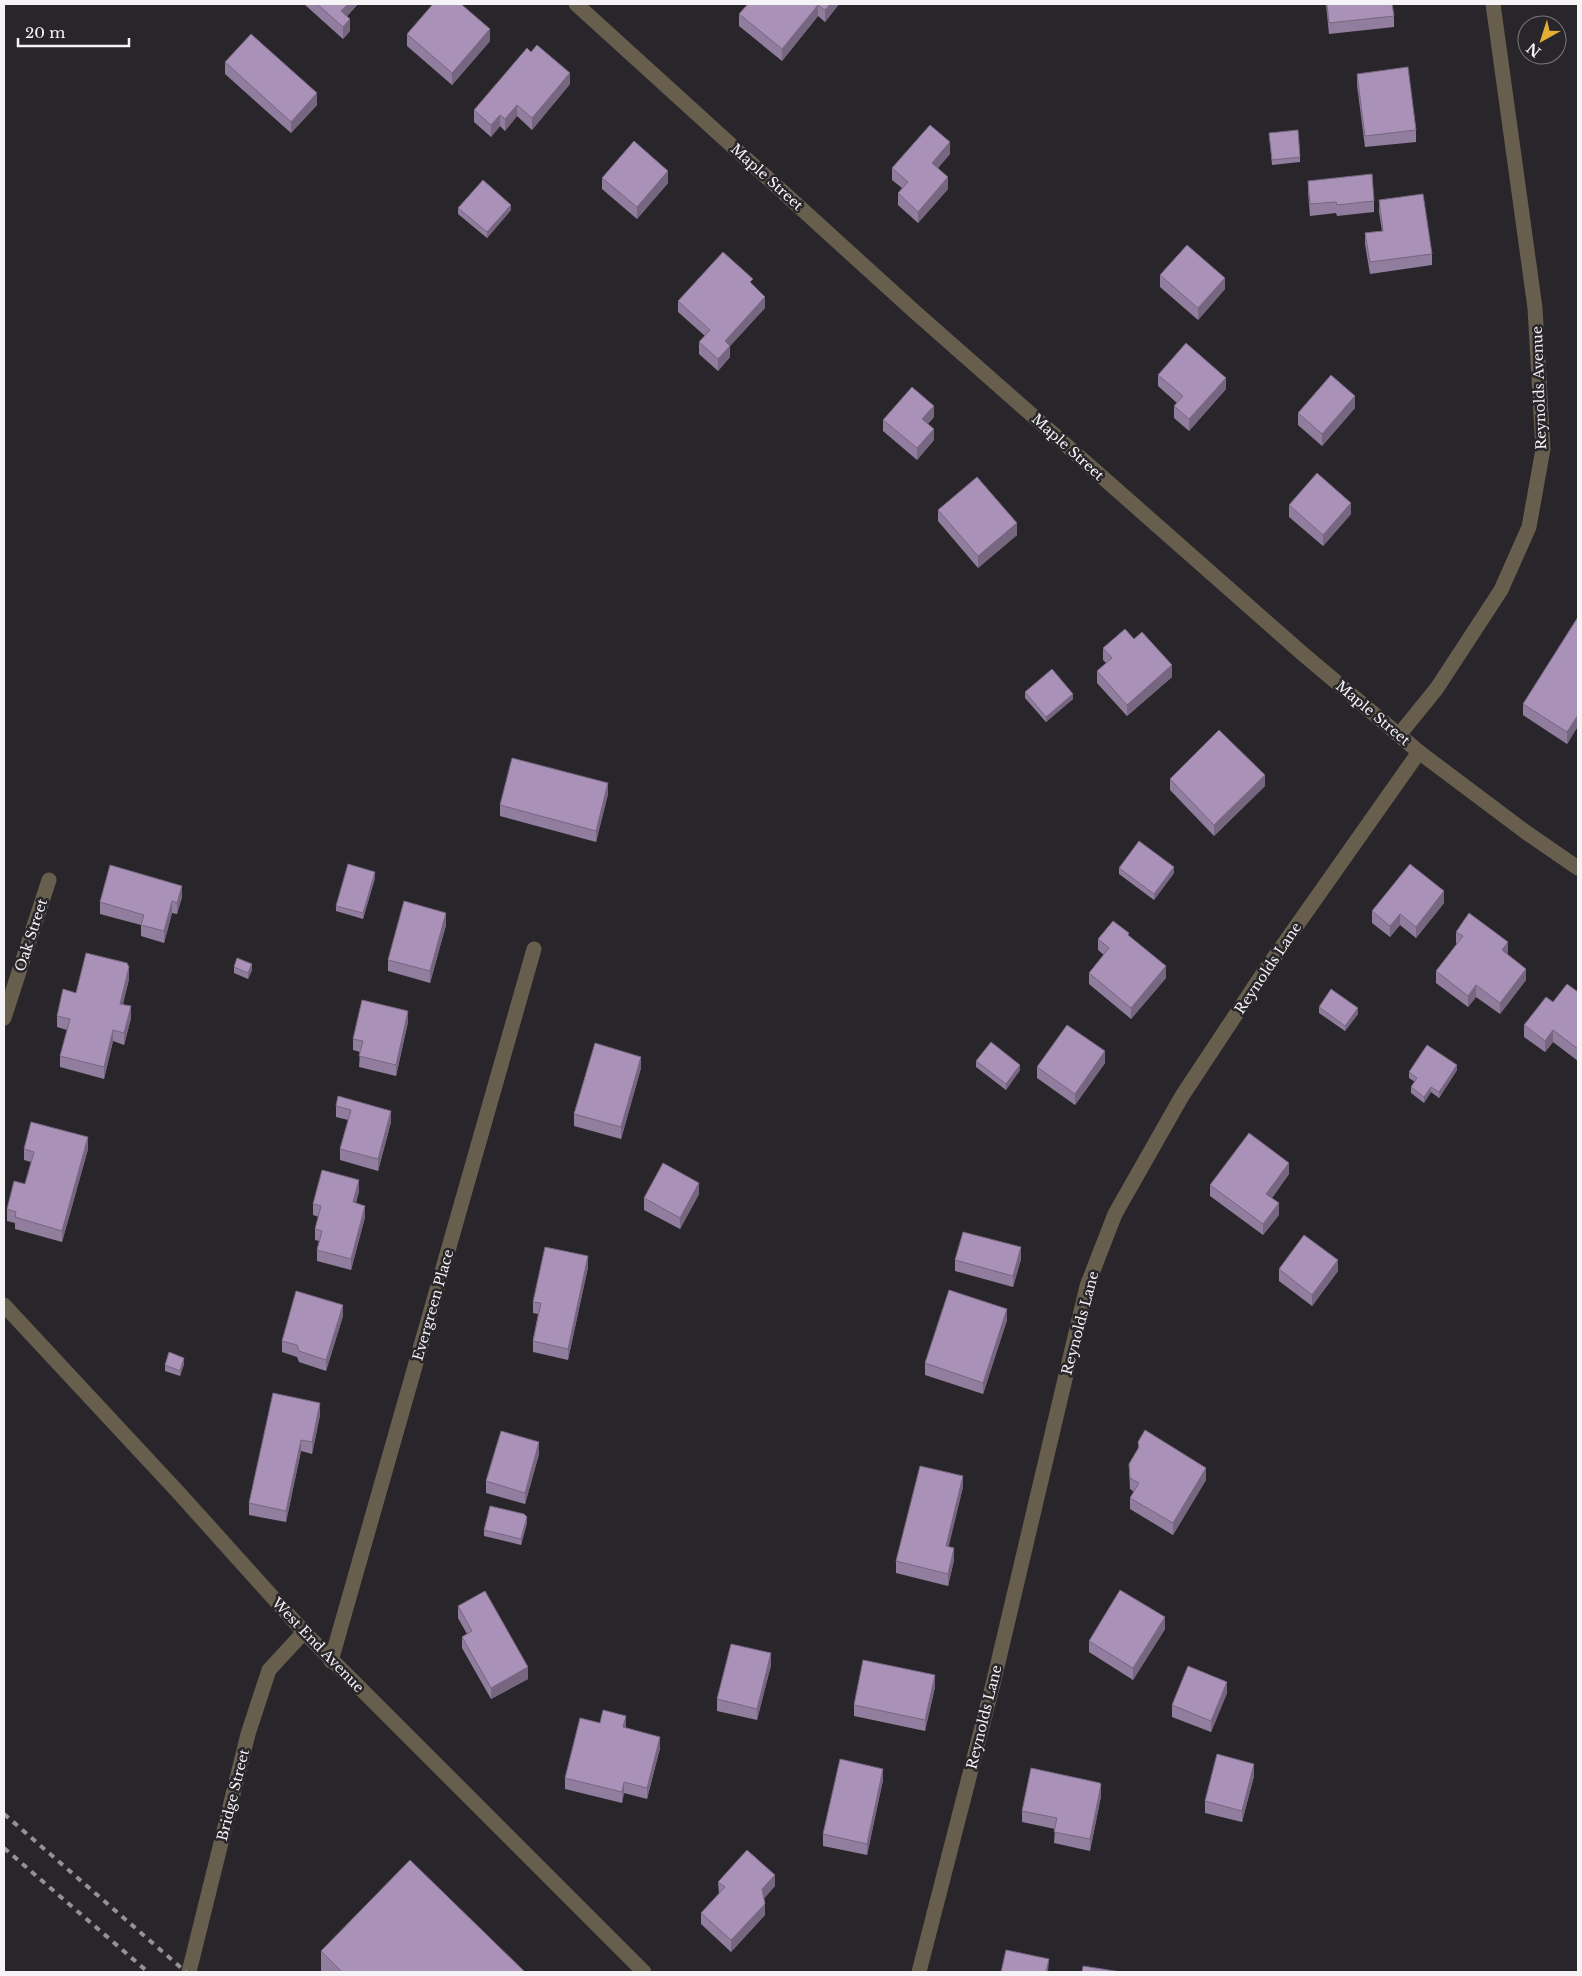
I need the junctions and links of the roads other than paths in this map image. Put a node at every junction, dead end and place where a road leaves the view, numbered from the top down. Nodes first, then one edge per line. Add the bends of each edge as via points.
1 (576, 4) edge
2 (1493, 4) edge
3 (1399, 735) junction
4 (1419, 752) junction
5 (1578, 868) edge
6 (49, 880) dead end
7 (534, 949) dead end
8 (4, 1018) edge
9 (4, 1305) edge
10 (304, 1632) junction
11 (331, 1660) junction
12 (191, 1965) edge
13 (644, 1972) edge
14 (919, 1972) edge

1 - 3 street, Maple Street via 1228,590
2 - 3 street, Reynolds Avenue via 1535,308 1543,449 1529,527 1501,590 1437,688
3 - 4 street, Maple Street
4 - 5 street, Maple Street
4 - 14 street, Reynolds Lane via 1264,972 1188,1088 1116,1214 1087,1286 993,1684
6 - 8 street, Oak Street
7 - 11 street, Evergreen Place
9 - 10 street, West End Avenue
10 - 11 street, West End Avenue
10 - 12 street, Bridge Street via 269,1670 248,1734
11 - 13 street, West End Avenue

